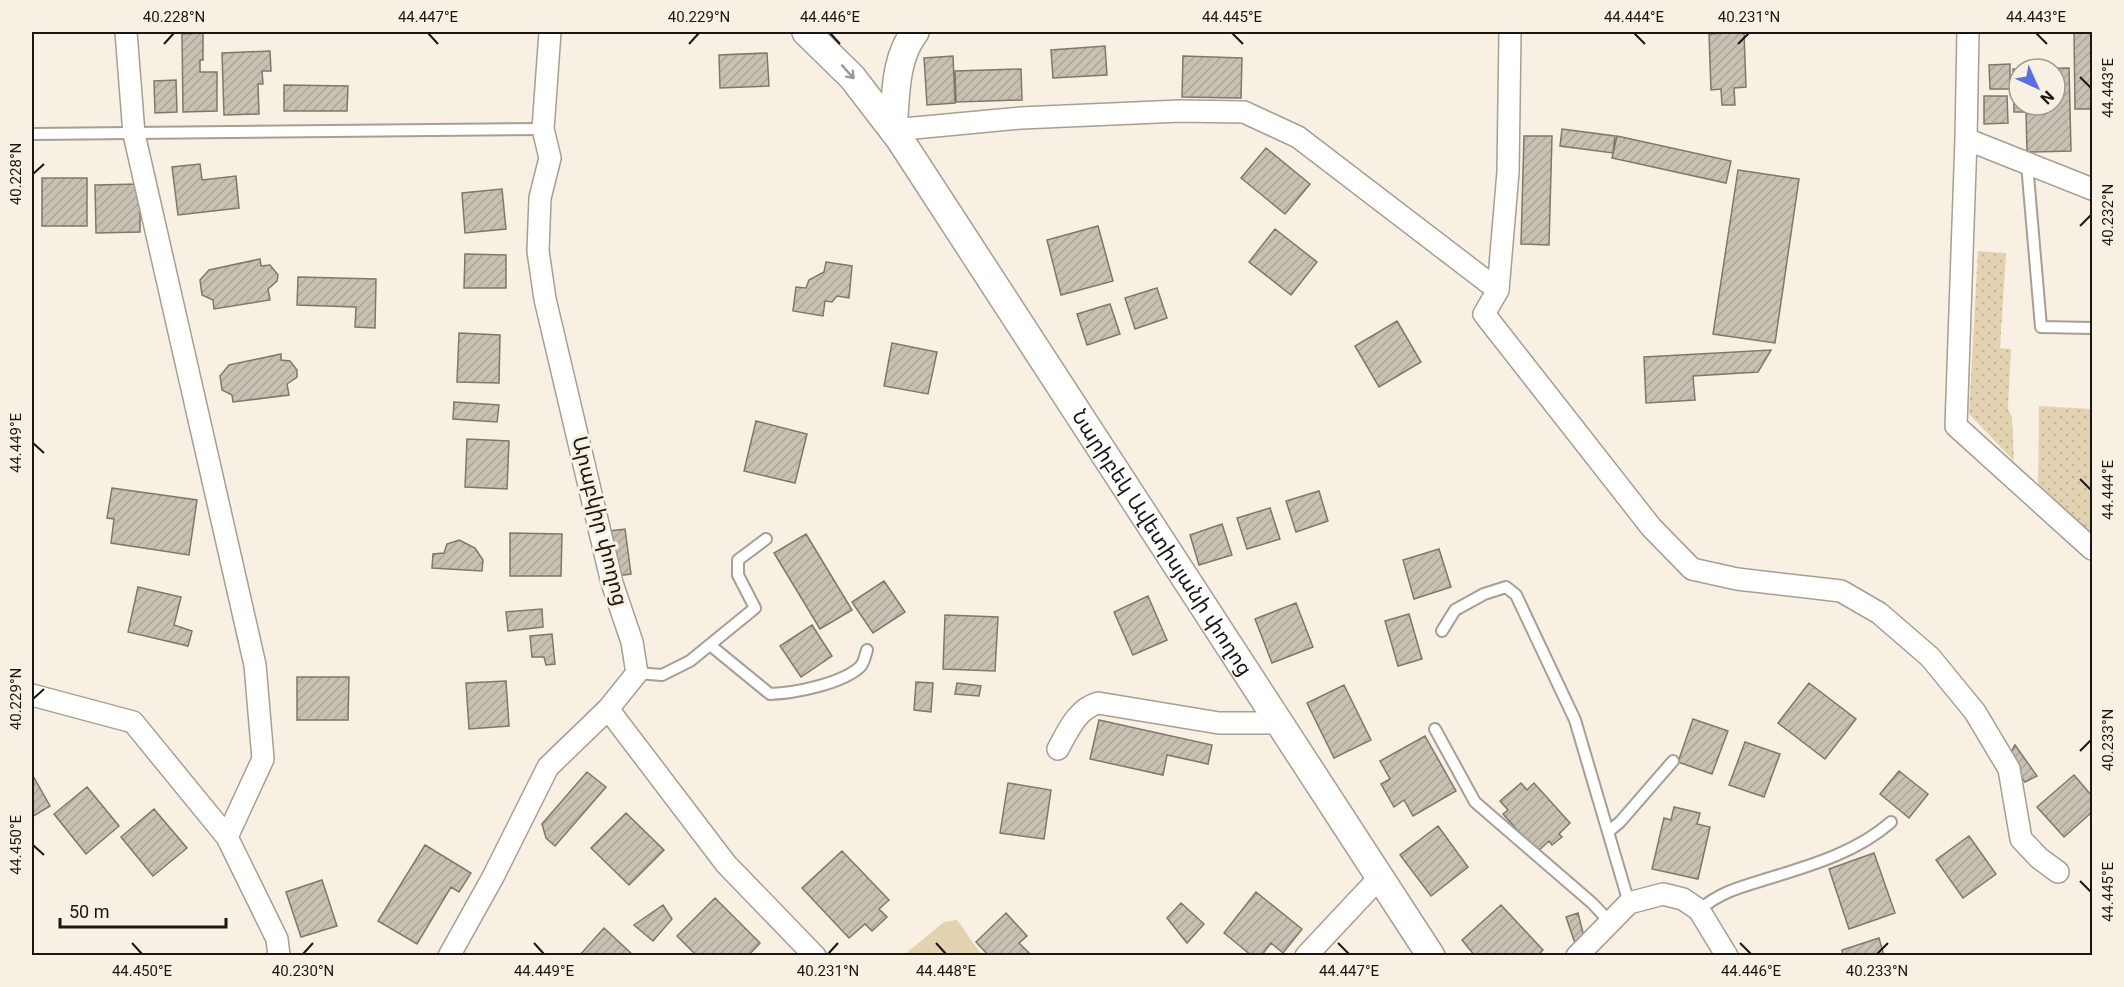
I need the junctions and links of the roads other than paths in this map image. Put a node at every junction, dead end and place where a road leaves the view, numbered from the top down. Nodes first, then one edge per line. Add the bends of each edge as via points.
1 (126, 32) edge
2 (550, 32) edge
3 (806, 32) edge
4 (915, 32) edge
5 (1510, 32) edge
6 (1968, 32) edge
7 (543, 129) junction
8 (893, 130) junction
9 (32, 134) edge
10 (134, 134) junction
11 (1966, 140) junction
12 (2027, 164) junction
13 (2092, 189) edge
14 (1498, 290) junction
15 (2092, 328) edge
16 (766, 539) dead end
17 (2092, 549) edge
18 (1442, 631) dead end
19 (710, 645) junction
20 (867, 650) dead end
21 (637, 674) junction
22 (32, 695) edge
23 (608, 710) junction
24 (1278, 723) junction
25 (1435, 729) dead end
26 (1058, 749) dead end
27 (1673, 761) dead end
28 (1891, 822) dead end
29 (1608, 832) junction
30 (227, 837) junction
31 (2058, 872) dead end
32 (1380, 877) junction
33 (1629, 903) junction
34 (1699, 910) junction
35 (1610, 922) junction
36 (279, 956) edge
37 (449, 956) edge
38 (815, 956) edge
39 (1306, 956) edge
40 (1431, 956) edge
41 (1577, 956) edge
42 (1727, 956) edge

1 - 10 street
2 - 7 street, Արաբկիր փողոց
3 -> 8 street, Նարիբեկ Ավետիսյանի փողոց via 852,77
4 - 8 street via 905,45 898,74
5 - 14 street via 1508,172
6 - 11 street
7 - 10 lane
7 - 21 street, Արաբկիր փողոց via 550,158 540,198 538,251 545,298
8 - 14 street via 1032,118 1244,112 1298,137
8 - 24 street, Նարիբեկ Ավետիսյանի փողոց
9 - 10 lane
10 - 30 street via 255,665 263,759
11 - 12 street
11 - 17 street via 1956,426
12 - 13 street
12 - 15 lane via 2040,327
14 - 31 street via 1484,314 1651,526 1692,568 1737,579 1841,591 1879,613 1930,657 1975,712 2009,769 2021,839
16 - 19 lane via 738,560 738,575 755,608
18 - 29 lane via 1455,610 1484,594 1506,587 1516,595 1575,720
19 - 20 lane via 770,694 819,686 852,673 862,665
19 - 21 lane via 662,675
21 - 23 street
22 - 30 street via 133,722
23 - 37 street via 548,767
23 - 38 street via 726,864
24 - 26 street via 1218,723 1098,703 1079,714
24 - 32 street, Նարիբեկ Ավետիսյանի փողոց
25 - 35 lane via 1475,802
27 - 29 lane
28 - 34 lane via 1873,838 1844,852 1718,895
29 - 33 lane
30 - 36 street via 277,939
32 - 39 street
32 - 40 street, Նարիբեկ Ավետիսյանի փողոց
33 - 34 street via 1663,894 1683,898
33 - 35 street
34 - 42 street
35 - 41 street

